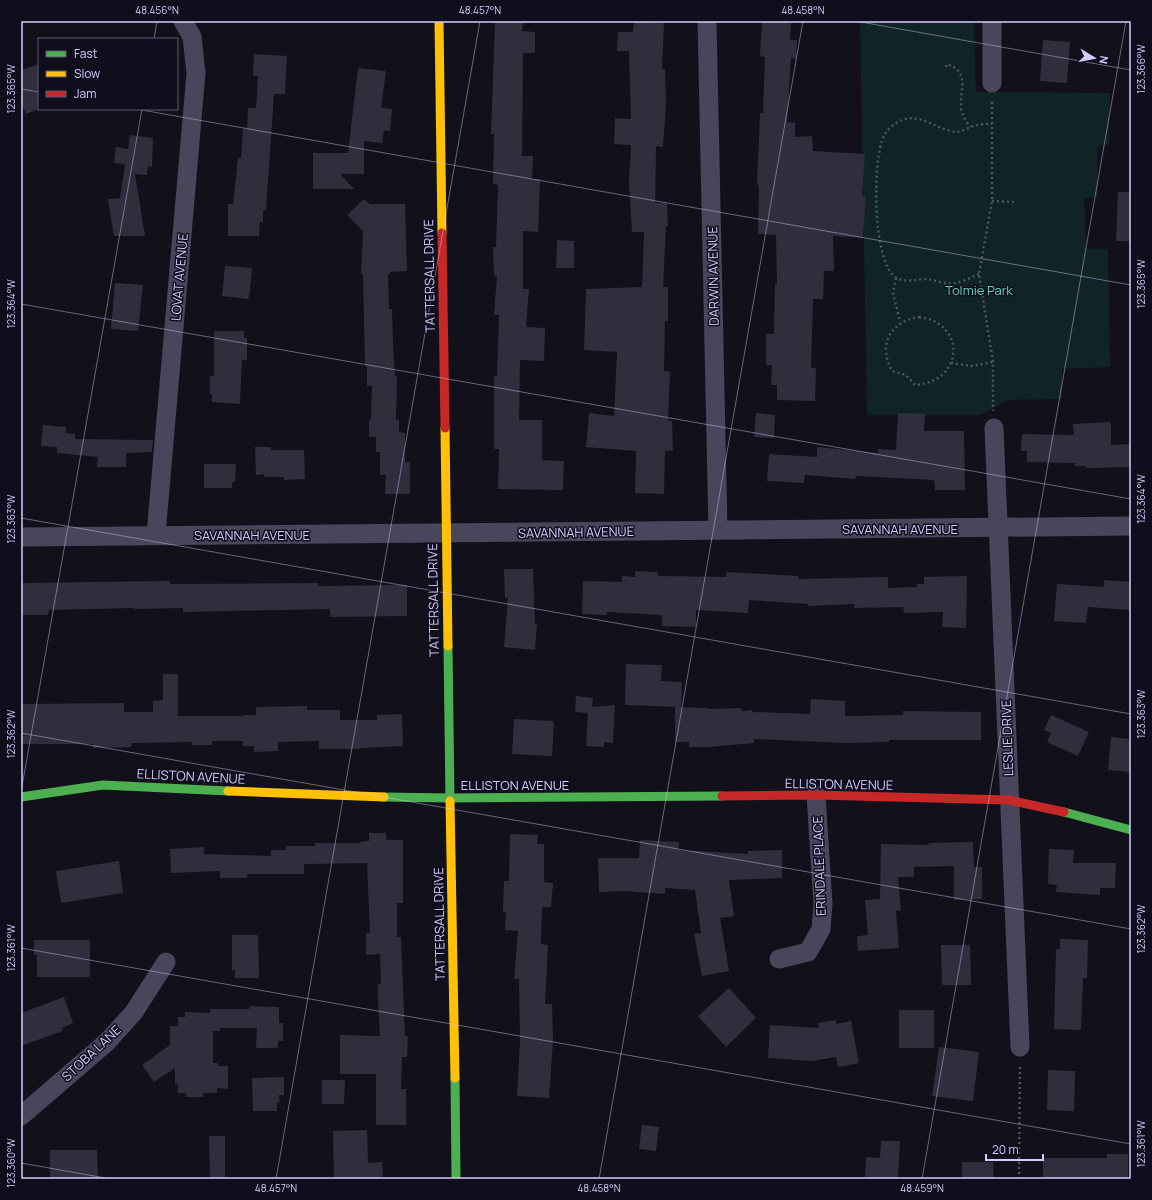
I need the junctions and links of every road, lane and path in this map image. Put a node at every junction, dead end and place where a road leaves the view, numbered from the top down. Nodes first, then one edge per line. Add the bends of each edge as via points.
1 (183, 21) edge
2 (439, 21) edge
3 (707, 21) edge
4 (992, 21) edge
5 (946, 66) dead end
6 (992, 83) joint
7 (992, 124) junction
8 (970, 127) junction
9 (992, 201) junction
10 (1016, 202) dead end
11 (979, 274) junction
12 (896, 278) junction
13 (900, 322) junction
14 (993, 362) junction
15 (951, 363) junction
16 (994, 428) joint
17 (1131, 526) edge
18 (998, 529) junction
19 (718, 530) junction
20 (445, 533) junction
21 (156, 535) junction
22 (21, 536) edge
23 (816, 795) junction
24 (21, 797) edge
25 (450, 798) junction
26 (1009, 800) junction
27 (1131, 830) edge
28 (779, 959) dead end
29 (166, 962) dead end
30 (1020, 1047) joint
31 (21, 1116) edge
32 (456, 1179) edge
33 (1019, 1179) edge

1 - 21 street, LOVAT AVENUE via 192,37 196,73
2 - 20 main road, TATTERSALL DRIVE
3 - 19 street, DARWIN AVENUE
4 - 6 street
5 - 8 path via 947,64 956,67 960,71 960,108
6 - 7 path
7 - 8 path
7 - 9 path
8 - 12 path via 962,132 950,131 912,118 903,119 884,136 880,145 877,185 878,234 887,267
9 - 10 path
9 - 11 path
11 - 12 path via 949,284 926,279
11 - 14 path
12 - 13 path via 893,293
13 - 15 path via 919,317 928,318 940,325 950,336 953,345
13 - 15 path via 889,336 886,345 886,354 892,371 906,375 915,385 926,384 941,376
14 - 15 path via 971,366
14 - 16 path
16 - 18 street, LESLIE DRIVE
17 - 18 street, SAVANNAH AVENUE
18 - 19 street, SAVANNAH AVENUE
18 - 26 street, LESLIE DRIVE
19 - 20 street, SAVANNAH AVENUE
20 - 21 street, SAVANNAH AVENUE
20 - 25 main road, TATTERSALL DRIVE
21 - 22 street, SAVANNAH AVENUE
23 - 25 main road, ELLISTON AVENUE
23 - 26 main road, ELLISTON AVENUE
23 - 28 street, ERINDALE PLACE via 823,904 821,929 808,952
24 - 25 main road, ELLISTON AVENUE via 103,785 341,796
25 - 32 main road, TATTERSALL DRIVE
26 - 27 main road, ELLISTON AVENUE via 1079,815
26 - 30 street, LESLIE DRIVE
29 - 31 street, STOBA LANE via 134,1012 107,1042
30 - 33 path

